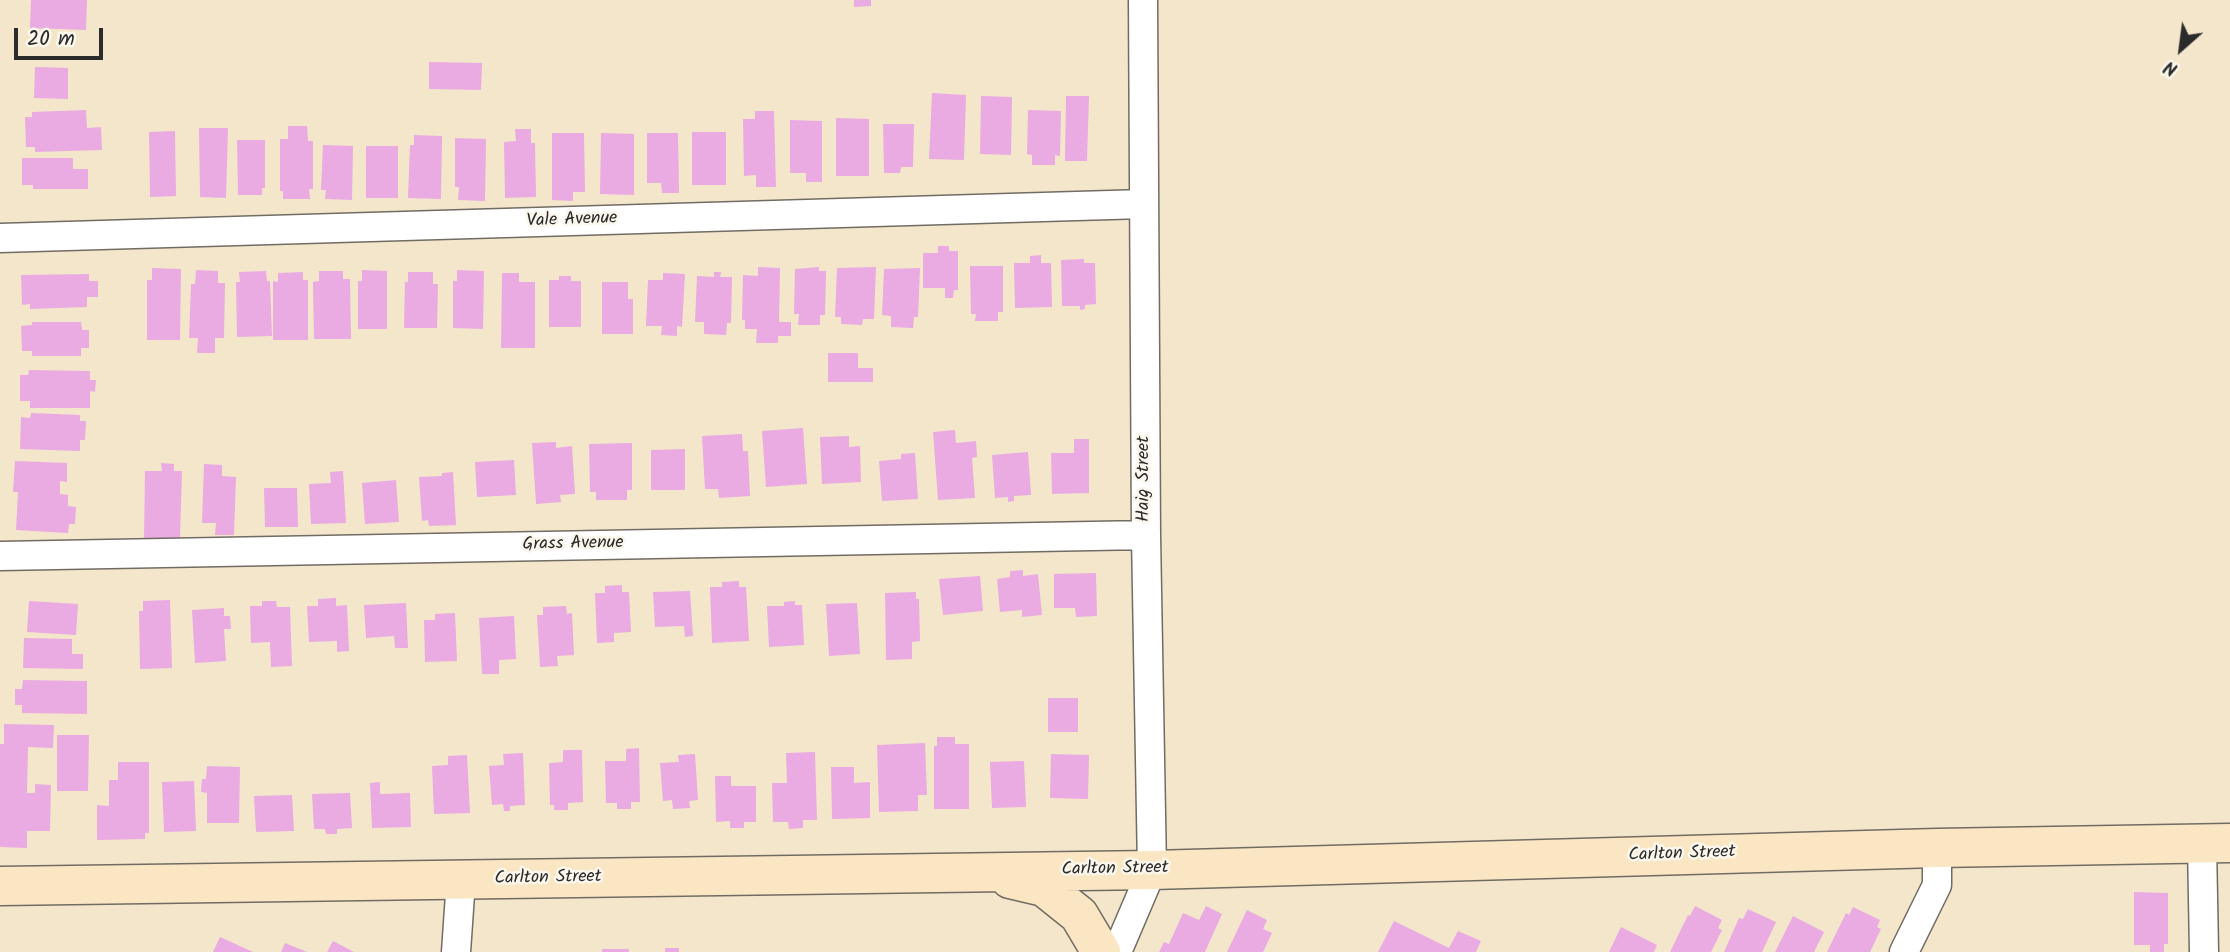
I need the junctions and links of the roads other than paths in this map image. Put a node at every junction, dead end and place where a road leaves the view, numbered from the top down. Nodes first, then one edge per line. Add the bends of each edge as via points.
1 (1143, 0) edge
2 (1144, 204) junction
3 (0, 238) edge
4 (1146, 535) junction
5 (0, 556) edge
6 (2216, 843) edge
7 (1937, 848) junction
8 (1152, 870) junction
9 (977, 872) junction
10 (461, 880) junction
11 (0, 886) edge
12 (456, 952) edge
13 (1101, 952) edge
14 (1117, 952) edge
15 (1904, 952) edge
16 (2204, 952) edge

1 - 2 street, Haig Street
2 - 3 street, Vale Avenue
2 - 4 street, Haig Street
4 - 5 street, Grass Avenue
4 - 8 street, Haig Street
6 - 7 main road, Carlton Street
6 - 16 street
7 - 8 main road, Carlton Street
7 - 15 street via 1937,885
8 - 9 main road, Carlton Street
8 - 14 street, Haig Street
9 - 10 main road, Carlton Street
9 - 13 main road via 1044,887 1079,915
10 - 11 main road, Carlton Street
10 - 12 street

